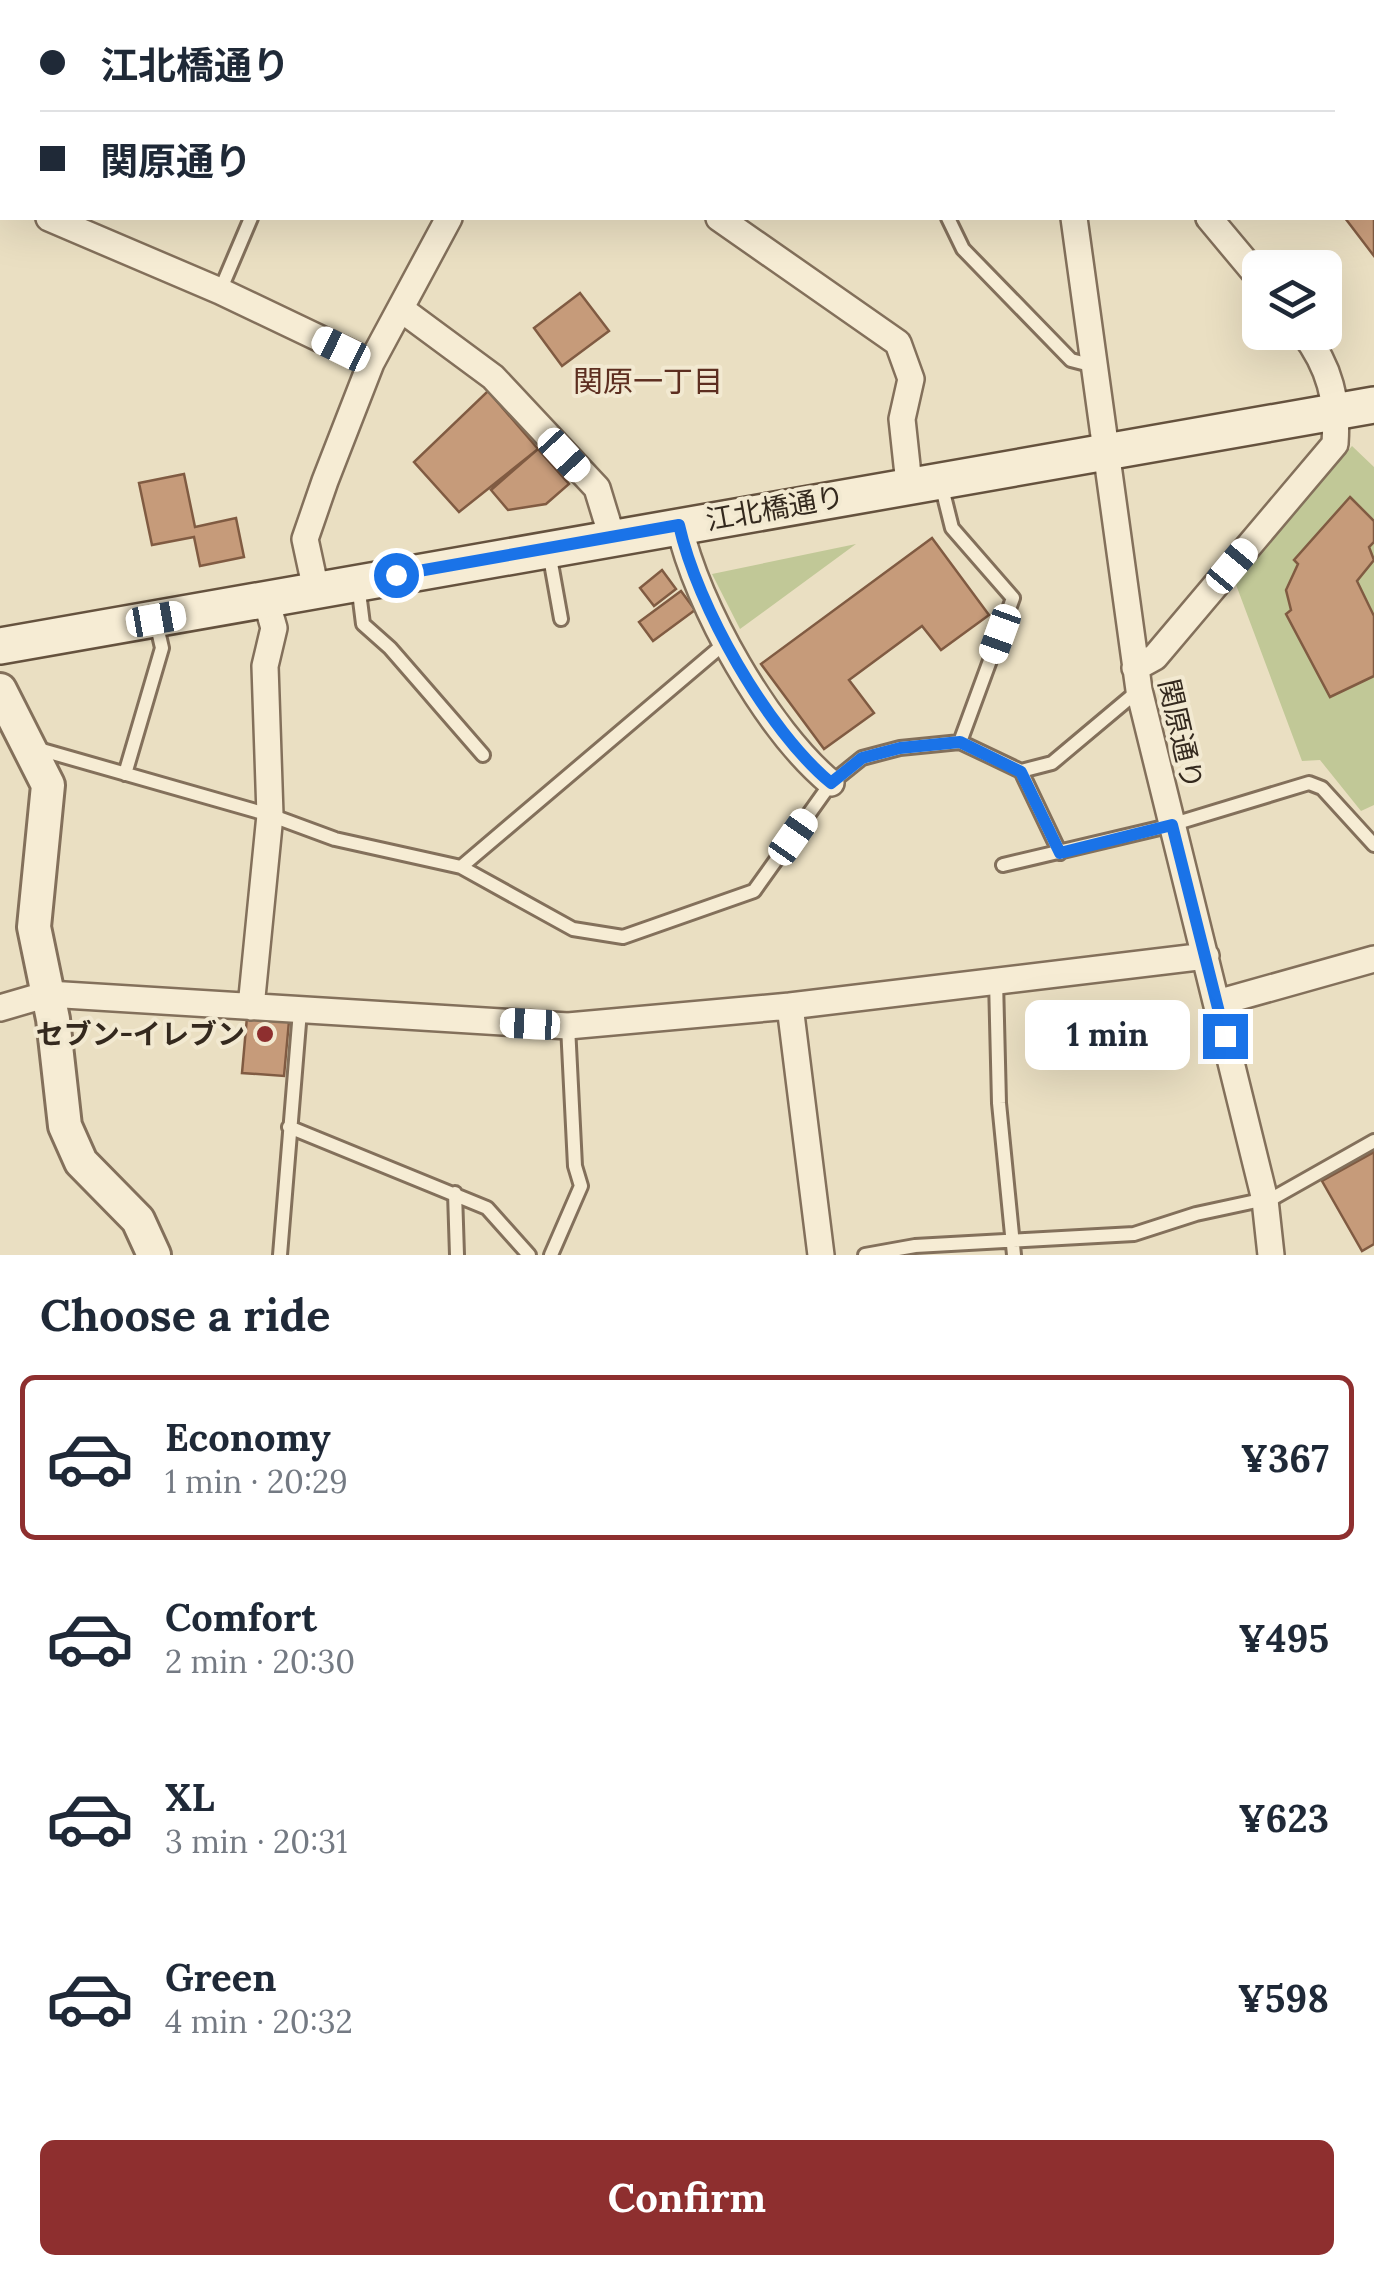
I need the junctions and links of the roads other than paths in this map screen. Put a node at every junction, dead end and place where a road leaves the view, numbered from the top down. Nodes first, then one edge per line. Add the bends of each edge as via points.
1 (54, 220) edge
2 (250, 220) edge
3 (448, 220) edge
4 (722, 220) edge
5 (949, 220) edge
6 (1074, 220) edge
7 (1211, 220) edge
8 (1242, 257) edge
9 (220, 290) junction
10 (401, 308) junction
11 (1317, 350) edge
12 (371, 363) junction
13 (1094, 366) junction
14 (1374, 405) edge
15 (1337, 411) junction
16 (1106, 451) junction
17 (925, 481) junction
18 (679, 525) junction
19 (612, 536) junction
20 (548, 548) junction
21 (357, 582) junction
22 (316, 590) junction
23 (266, 600) junction
24 (156, 619) junction
25 (561, 619) dead end
26 (725, 643) junction
27 (0, 646) edge
28 (1137, 679) junction
29 (0, 690) edge
30 (960, 742) junction
31 (32, 747) junction
32 (483, 755) dead end
33 (1021, 772) junction
34 (125, 774) junction
35 (831, 783) junction
36 (270, 814) junction
37 (1172, 825) junction
38 (1374, 845) edge
39 (1060, 853) junction
40 (1003, 865) dead end
41 (461, 867) junction
42 (1206, 956) junction
43 (1374, 959) edge
44 (996, 980) junction
45 (48, 994) junction
46 (1217, 1003) junction
47 (790, 1006) junction
48 (0, 1008) edge
49 (251, 1008) junction
50 (300, 1011) junction
51 (568, 1026) junction
52 (290, 1127) junction
53 (1374, 1141) edge
54 (455, 1193) junction
55 (1264, 1200) junction
56 (1014, 1248) edge
57 (154, 1255) edge
58 (280, 1255) edge
59 (457, 1255) edge
60 (529, 1255) edge
61 (551, 1255) edge
62 (821, 1255) edge
63 (865, 1255) edge
64 (1271, 1255) edge

1 - 9 street
2 - 9 lane
3 - 10 street
4 - 17 street via 898,343 911,379 902,419
5 - 13 lane via 963,249 1071,360
6 - 13 street, 関原通り
7 - 8 street
9 - 12 street
10 - 12 street
10 - 19 street via 493,377 597,488
11 - 15 street
12 - 22 street via 305,539
13 - 16 street, 関原通り
14 - 15 main road, 江北橋通り
15 - 16 main road, 江北橋通り
15 - 28 street via 1335,444
16 - 17 main road, 江北橋通り
16 - 28 street, 関原通り
17 - 18 main road, 江北橋通り
17 - 30 lane via 952,528 1013,598
18 - 19 main road, 江北橋通り
18 - 26 street via 686,558
19 - 20 main road, 江北橋通り
20 - 21 main road, 江北橋通り
20 - 25 lane
21 - 22 main road, 江北橋通り
21 - 32 lane via 363,624
22 - 23 main road, 江北橋通り
23 - 24 main road, 江北橋通り
23 - 36 street via 274,628 265,666
24 - 27 main road, 江北橋通り
24 - 34 lane via 162,648
26 - 35 street via 806,763
26 - 41 lane
28 - 33 lane via 1052,763
28 - 37 street, 関原通り
29 - 31 street
30 - 33 lane
30 - 35 lane via 862,758
31 - 34 lane
31 - 45 street via 50,801 34,927
33 - 39 lane
34 - 36 lane
35 - 41 lane via 754,891 623,937 573,929
36 - 41 lane via 335,839
36 - 49 street
37 - 38 lane via 1309,783 1322,788
37 - 39 lane
37 - 42 street, 関原通り
39 - 40 lane
42 - 44 street
42 - 46 street, 関原通り
43 - 46 street
44 - 47 street
44 - 56 lane via 999,1103
45 - 48 street
45 - 49 street
45 - 57 street via 65,1126 80,1162 138,1220
46 - 55 street, 関原通り
47 - 51 street
47 - 62 street
49 - 50 street
50 - 51 street
50 - 52 lane
51 - 61 lane via 581,1186
52 - 54 lane
52 - 58 lane
53 - 55 lane
54 - 59 lane
54 - 60 lane via 487,1208
55 - 56 lane via 1134,1234
55 - 64 street, 関原通り
56 - 63 lane via 915,1246

